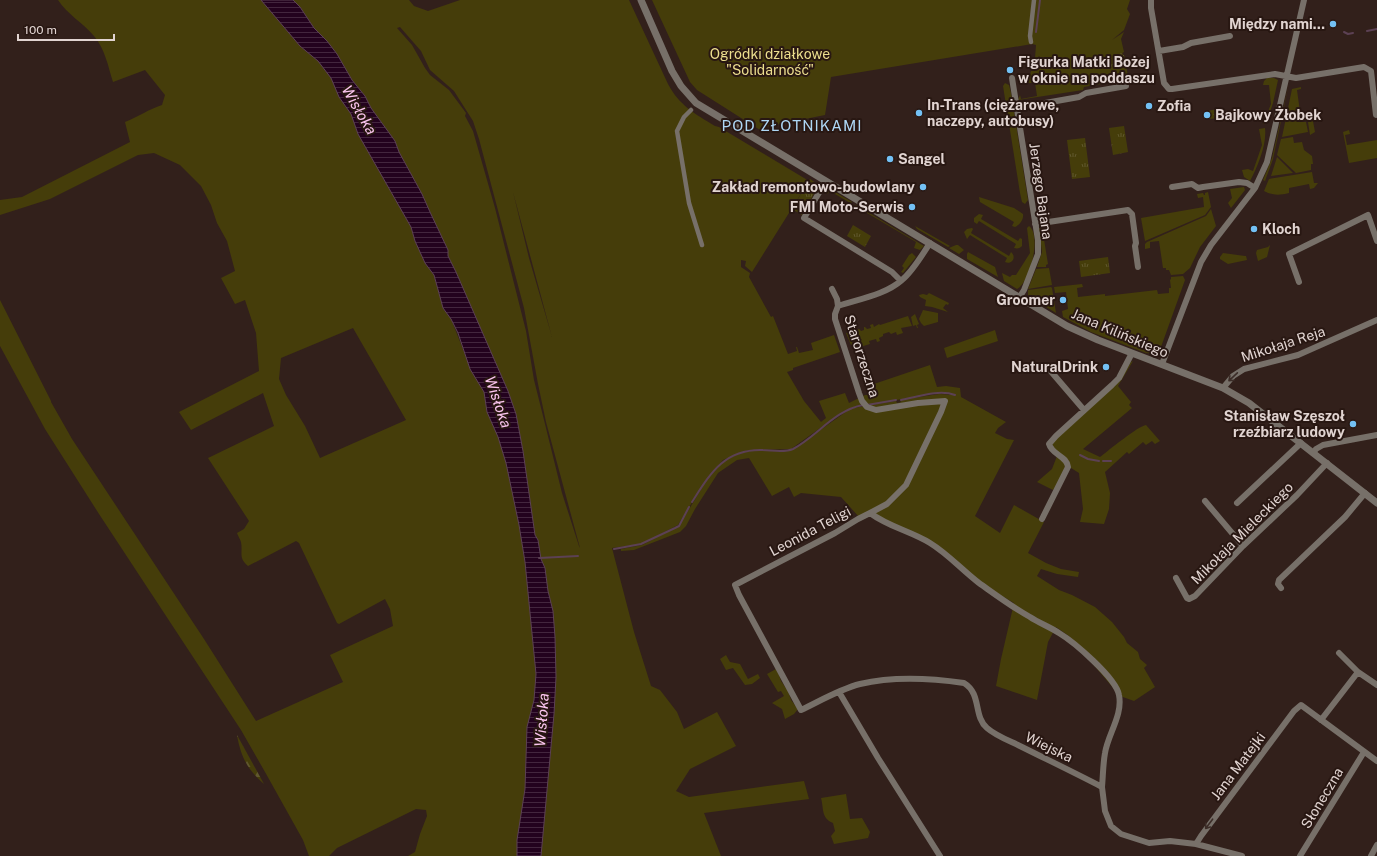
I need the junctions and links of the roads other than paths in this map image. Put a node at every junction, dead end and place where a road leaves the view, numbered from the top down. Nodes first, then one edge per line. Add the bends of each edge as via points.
1 (641, 0) edge
2 (1034, 0) edge
3 (1151, 0) edge
4 (1304, 0) edge
5 (1230, 36) dead end
6 (1031, 42) dead end
7 (1159, 51) junction
8 (1286, 76) junction
9 (1012, 78) dead end
10 (1126, 86) dead end
11 (1017, 108) junction
12 (691, 110) dead end
13 (1376, 115) edge
14 (826, 181) junction
15 (1172, 187) dead end
16 (1255, 188) junction
17 (1035, 224) junction
18 (1377, 241) edge
19 (930, 243) junction
20 (702, 245) dead end
21 (1138, 267) dead end
22 (901, 281) junction
23 (1299, 282) dead end
24 (832, 289) dead end
25 (1019, 298) junction
26 (838, 306) junction
27 (1377, 320) edge
28 (1132, 353) junction
29 (1162, 364) junction
30 (1048, 368) dead end
31 (1223, 388) junction
32 (1084, 410) junction
33 (1377, 435) edge
34 (1301, 443) junction
35 (1313, 452) junction
36 (1327, 463) junction
37 (1365, 494) junction
38 (1205, 501) dead end
39 (1237, 503) dead end
40 (1377, 503) edge
41 (870, 513) junction
42 (1042, 519) dead end
43 (1243, 546) junction
44 (1176, 578) dead end
45 (1280, 588) dead end
46 (1339, 654) dead end
47 (1358, 672) junction
48 (1377, 685) edge
49 (839, 692) junction
50 (1321, 720) junction
51 (1364, 752) junction
52 (1377, 762) edge
53 (1102, 787) junction
54 (1196, 844) junction
55 (1377, 845) edge
56 (1225, 854) edge
57 (940, 856) edge
58 (1242, 856) edge
59 (1300, 856) edge
60 (1371, 856) edge

1 - 14 street, Jana Kilińskiego via 672,71 694,100
2 - 6 street
3 - 7 street
4 - 8 street
5 - 7 street
7 - 8 street via 1164,83 1169,89 1275,74
8 - 13 street via 1296,78 1368,68 1371,71
8 - 16 street via 1267,162
9 - 11 street, Jerzego Bajana
10 - 11 street via 1086,93 1079,98
11 - 17 street, Jerzego Bajana
12 - 20 street via 677,131 689,203
14 - 19 street, Jana Kilińskiego
14 - 22 street via 804,218 892,272
15 - 16 street via 1192,184 1198,188 1239,182
16 - 29 street via 1201,262
17 - 21 street via 1128,210 1132,214
17 - 25 street, Jerzego Bajana via 1038,254
18 - 23 street via 1368,215 1289,254
19 - 22 street, Starorzeczna
19 - 25 street, Jana Kilińskiego
22 - 26 street, Starorzeczna via 886,290
24 - 26 street
25 - 28 street, Jana Kilińskiego via 1083,334
26 - 41 street, Starorzeczna via 835,319 859,393 867,407 876,410 945,401 906,485 887,504
27 -> 31 street, Mikołaja Reja via 1298,355 1244,369 1233,376
28 - 29 street, Jana Kilińskiego
28 - 32 street via 1119,378
29 - 31 street, Jana Kilińskiego
30 - 32 street
31 - 34 street, Jana Kilińskiego via 1250,403
32 - 42 street via 1049,444 1068,467
33 - 35 street via 1323,445
34 - 35 street, Jana Kilińskiego
34 - 39 street
35 - 36 street, Jana Kilińskiego
36 - 37 street, Jana Kilińskiego
36 - 43 street, Mikołaja Mieleckiego
37 - 40 street, Jana Kilińskiego
37 - 45 street via 1345,517 1279,580
38 - 43 street
41 - 49 street, Leonida Teligi via 735,585 801,710
41 - 53 street, Leonida Teligi via 884,523 919,537 940,550 995,594 1067,638 1115,685 1120,703 1105,753
43 - 44 street, Mikołaja Mieleckiego via 1195,596 1189,599
46 - 47 street
47 - 48 street
47 - 50 street
49 - 53 street, Wiejska via 859,684 894,679 935,679 964,683 974,693 979,714 986,728
49 - 57 street
50 - 51 street
50 -> 54 street, Jana Matejki via 1301,705 1294,711
51 - 52 street
51 - 59 street, Słoneczna
53 - 54 street via 1105,811 1111,826 1121,834 1149,843 1170,841
54 - 56 street
55 - 60 street
56 - 58 street

